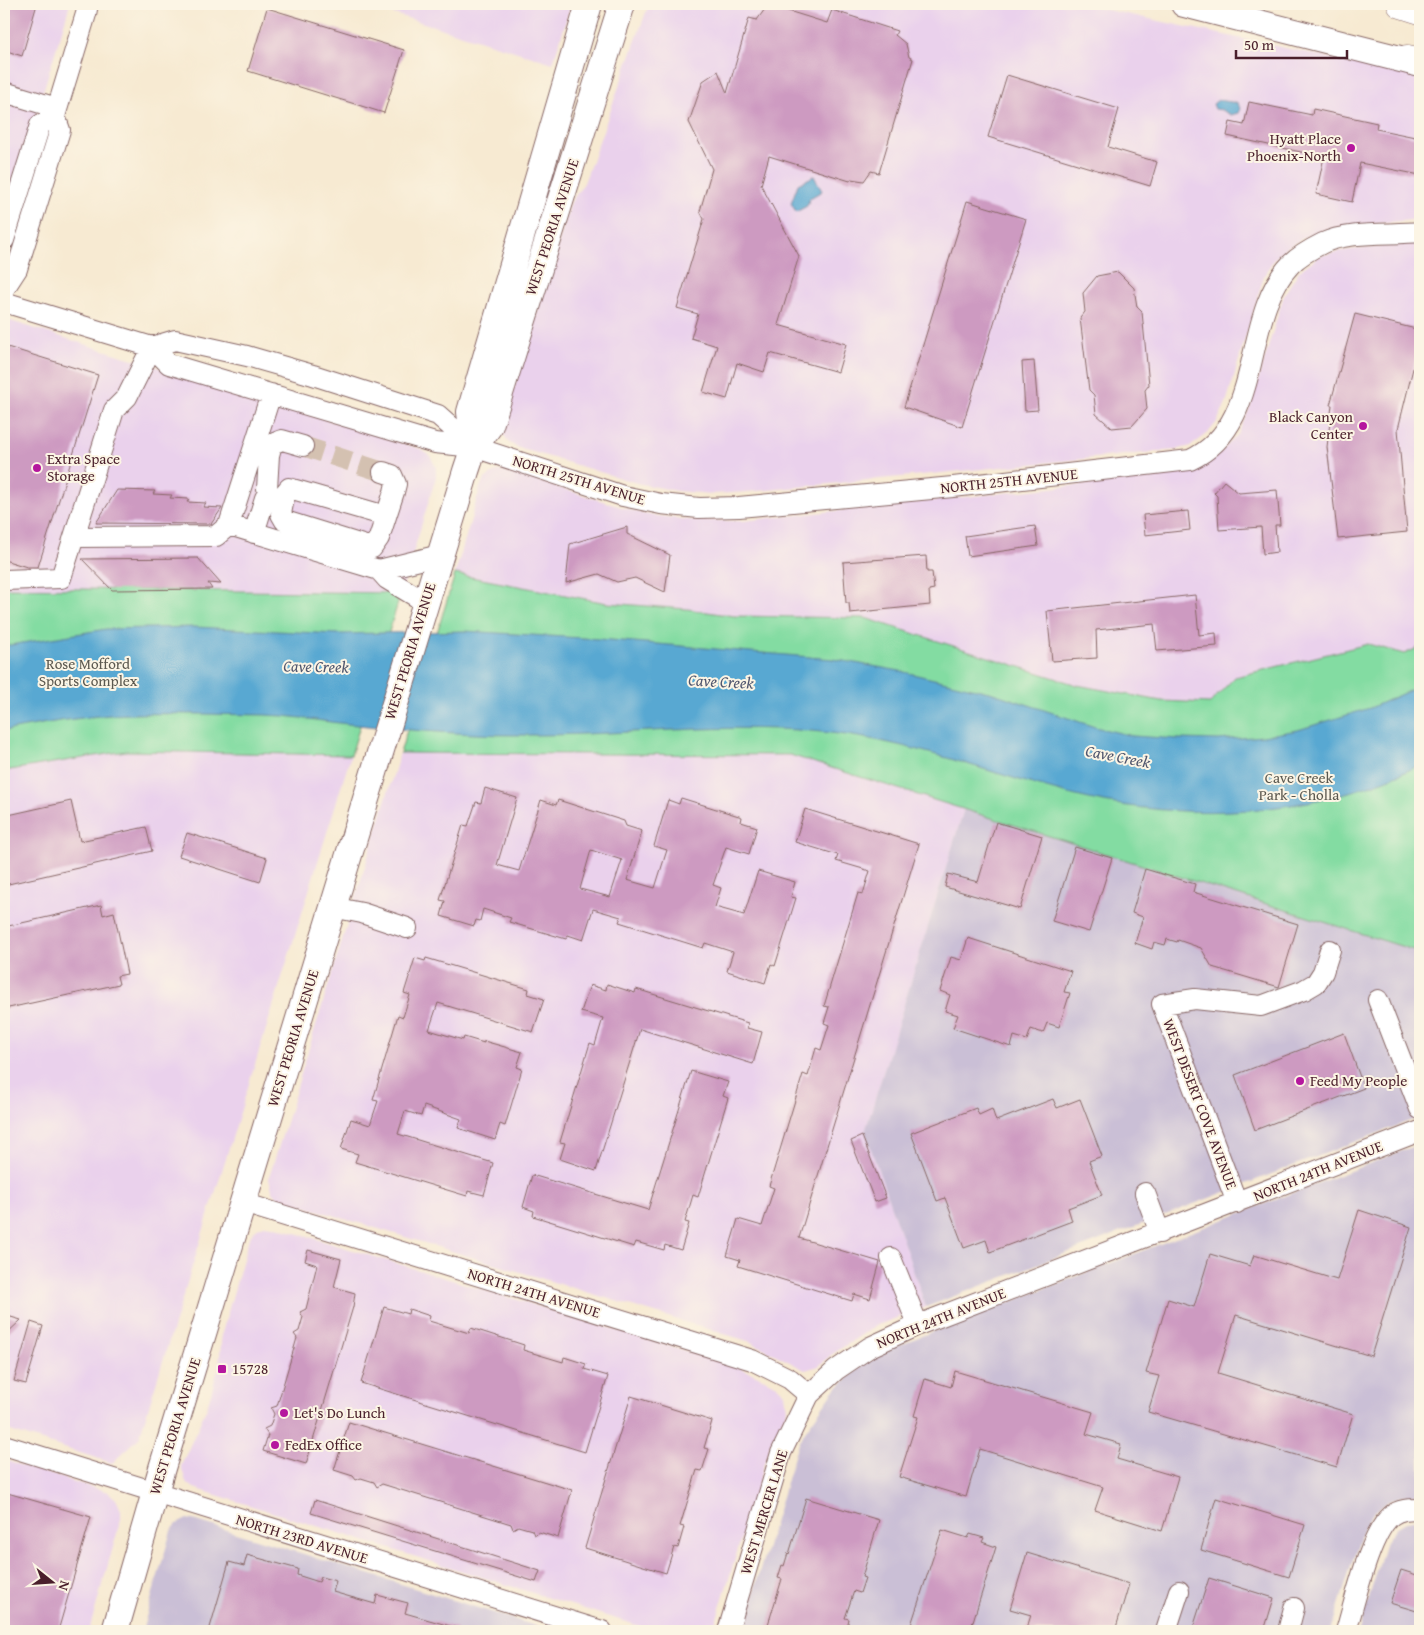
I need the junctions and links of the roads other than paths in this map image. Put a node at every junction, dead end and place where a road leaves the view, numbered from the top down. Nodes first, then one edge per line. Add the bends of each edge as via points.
1 (590, 4) edge
2 (622, 4) edge
3 (1184, 4) edge
4 (1401, 4) edge
5 (87, 9) edge
6 (1420, 10) edge
7 (1416, 61) edge
8 (4, 92) edge
9 (56, 112) junction
10 (1420, 232) edge
11 (4, 240) edge
12 (4, 289) edge
13 (4, 302) edge
14 (152, 346) junction
15 (271, 394) junction
16 (303, 446) tunnel mouth
17 (474, 446) junction
18 (383, 472) tunnel mouth
19 (386, 516) junction
20 (248, 531) junction
21 (74, 537) junction
22 (332, 546) junction
23 (440, 555) junction
24 (379, 570) junction
25 (4, 580) edge
26 (422, 611) junction
27 (332, 907) junction
28 (407, 928) dead end
29 (1330, 950) dead end
30 (1378, 1000) dead end
31 (1420, 1109) edge
32 (1420, 1130) edge
33 (1145, 1193) dead end
34 (243, 1203) junction
35 (1237, 1203) junction
36 (1160, 1233) junction
37 (891, 1258) dead end
38 (918, 1325) junction
39 (809, 1395) junction
40 (4, 1444) edge
41 (155, 1492) junction
42 (1420, 1508) edge
43 (1178, 1590) dead end
44 (1294, 1608) dead end
45 (115, 1631) edge
46 (602, 1631) edge
47 (728, 1631) edge
48 (1166, 1631) edge
49 (1288, 1631) edge
50 (1346, 1631) edge

1 - 17 main road, WEST PEORIA AVENUE via 470,412
2 - 17 main road, WEST PEORIA AVENUE via 490,425
3 - 7 main road
4 - 6 highway
5 - 9 street
8 - 9 street
9 - 11 street via 40,125
9 - 12 street via 60,130 17,269
10 - 17 street, NORTH 25TH AVENUE via 1344,237 1323,243 1291,264 1276,286 1266,310 1234,416 1209,449 1190,460 895,493 699,508 622,496
13 - 14 street, NORTH 25TH AVENUE
14 - 15 street, NORTH 25TH AVENUE via 169,364
14 - 17 street, NORTH 25TH AVENUE via 175,340 313,375 438,415
14 - 21 street via 127,397 114,410
15 - 17 street, NORTH 25TH AVENUE via 435,443
15 - 20 street
16 - 20 street via 277,440 269,450 266,494
17 - 23 main road, WEST PEORIA AVENUE
18 - 19 street via 392,475 396,484
19 - 22 street via 372,548
19 - 22 street via 289,488 282,506 282,518
20 - 21 street via 216,536
20 - 22 street
21 - 25 street via 62,578
22 - 24 street
23 - 24 street
23 - 26 main road, WEST PEORIA AVENUE
24 - 26 street
26 - 27 main road, WEST PEORIA AVENUE
27 - 28 street
27 - 34 main road, WEST PEORIA AVENUE
29 - 35 street, WEST DESERT COVE AVENUE via 1316,983 1269,1004 1251,1006 1195,999 1162,1004
30 - 31 street
32 - 35 street, NORTH 24TH AVENUE
33 - 36 street
34 - 39 street, NORTH 24TH AVENUE via 752,1360 790,1379
34 - 41 main road, WEST PEORIA AVENUE
35 - 36 street, NORTH 24TH AVENUE
36 - 38 street, NORTH 24TH AVENUE
37 - 38 street
38 - 39 street, NORTH 24TH AVENUE via 870,1347 836,1370
39 - 47 street, WEST MERCER LANE via 781,1453
40 - 41 street, NORTH 23RD AVENUE
41 - 45 main road, WEST PEORIA AVENUE
41 - 46 street, NORTH 23RD AVENUE
42 - 50 street via 1406,1509 1391,1516 1381,1530 1371,1551
43 - 48 street
44 - 49 street

